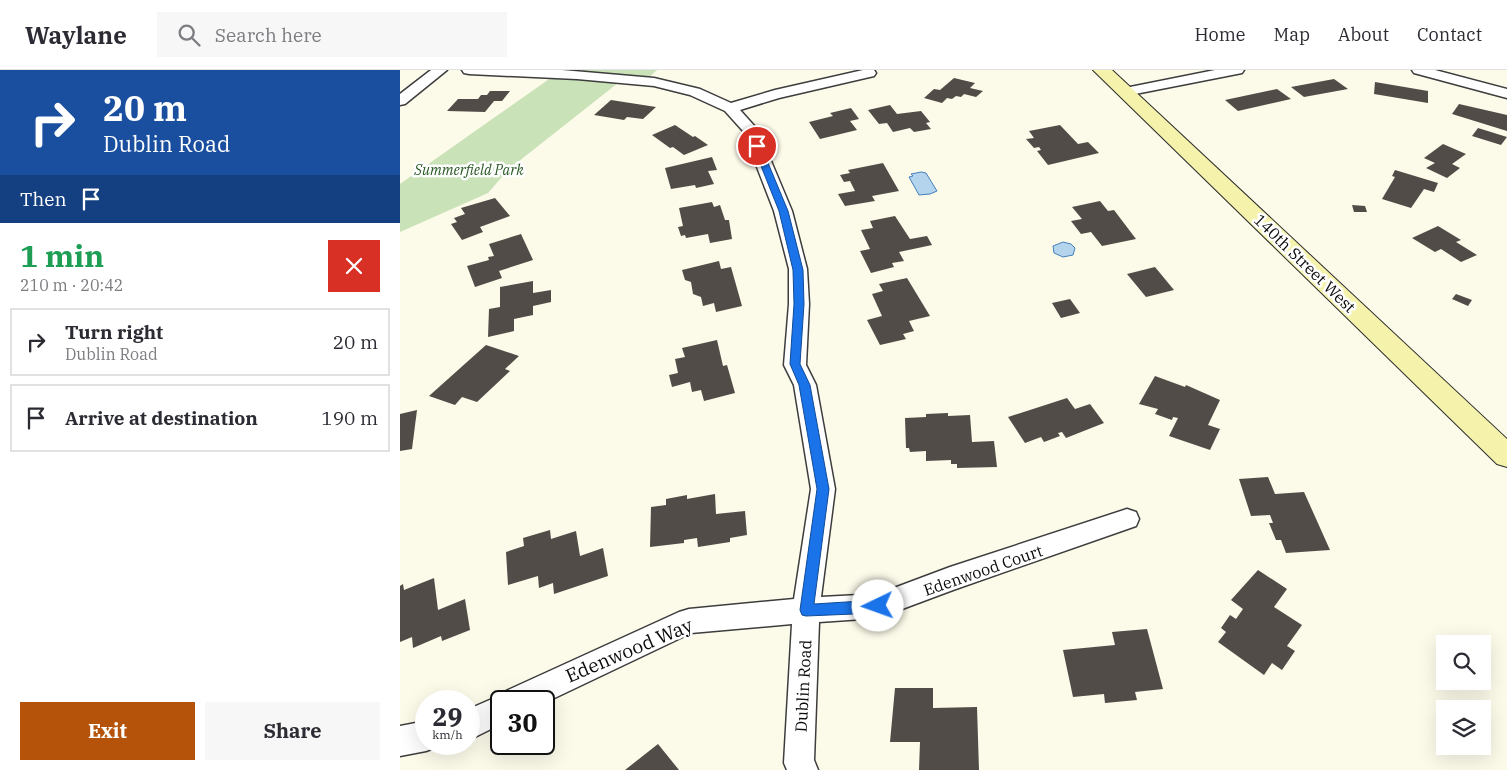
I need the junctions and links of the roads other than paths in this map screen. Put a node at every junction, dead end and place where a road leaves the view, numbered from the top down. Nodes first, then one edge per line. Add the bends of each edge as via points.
1 (440, 70) edge
2 (468, 70) edge
3 (1102, 70) edge
4 (1238, 70) edge
5 (1419, 70) edge
6 (869, 73) dead end
7 (1458, 74) edge
8 (1125, 92) junction
9 (1507, 94) edge
10 (400, 101) edge
11 (730, 108) junction
12 (1507, 456) edge
13 (1127, 519) dead end
14 (806, 610) junction
15 (540, 690) edge
16 (415, 738) edge
17 (400, 741) edge
18 (803, 770) edge

1 - 10 street
2 - 11 street, Dublin Road via 654,82 695,92
3 - 8 street, 140th Street West
4 - 8 street
5 - 7 street
6 - 11 street via 774,94
7 - 9 street
8 - 12 street, 140th Street West
11 - 14 street, Dublin Road via 750,130 783,211 798,270 795,364 805,385 823,489
13 - 14 street, Edenwood Court via 878,606
14 - 15 street, Edenwood Way via 689,621
14 - 18 street, Dublin Road via 799,763
16 - 17 street

